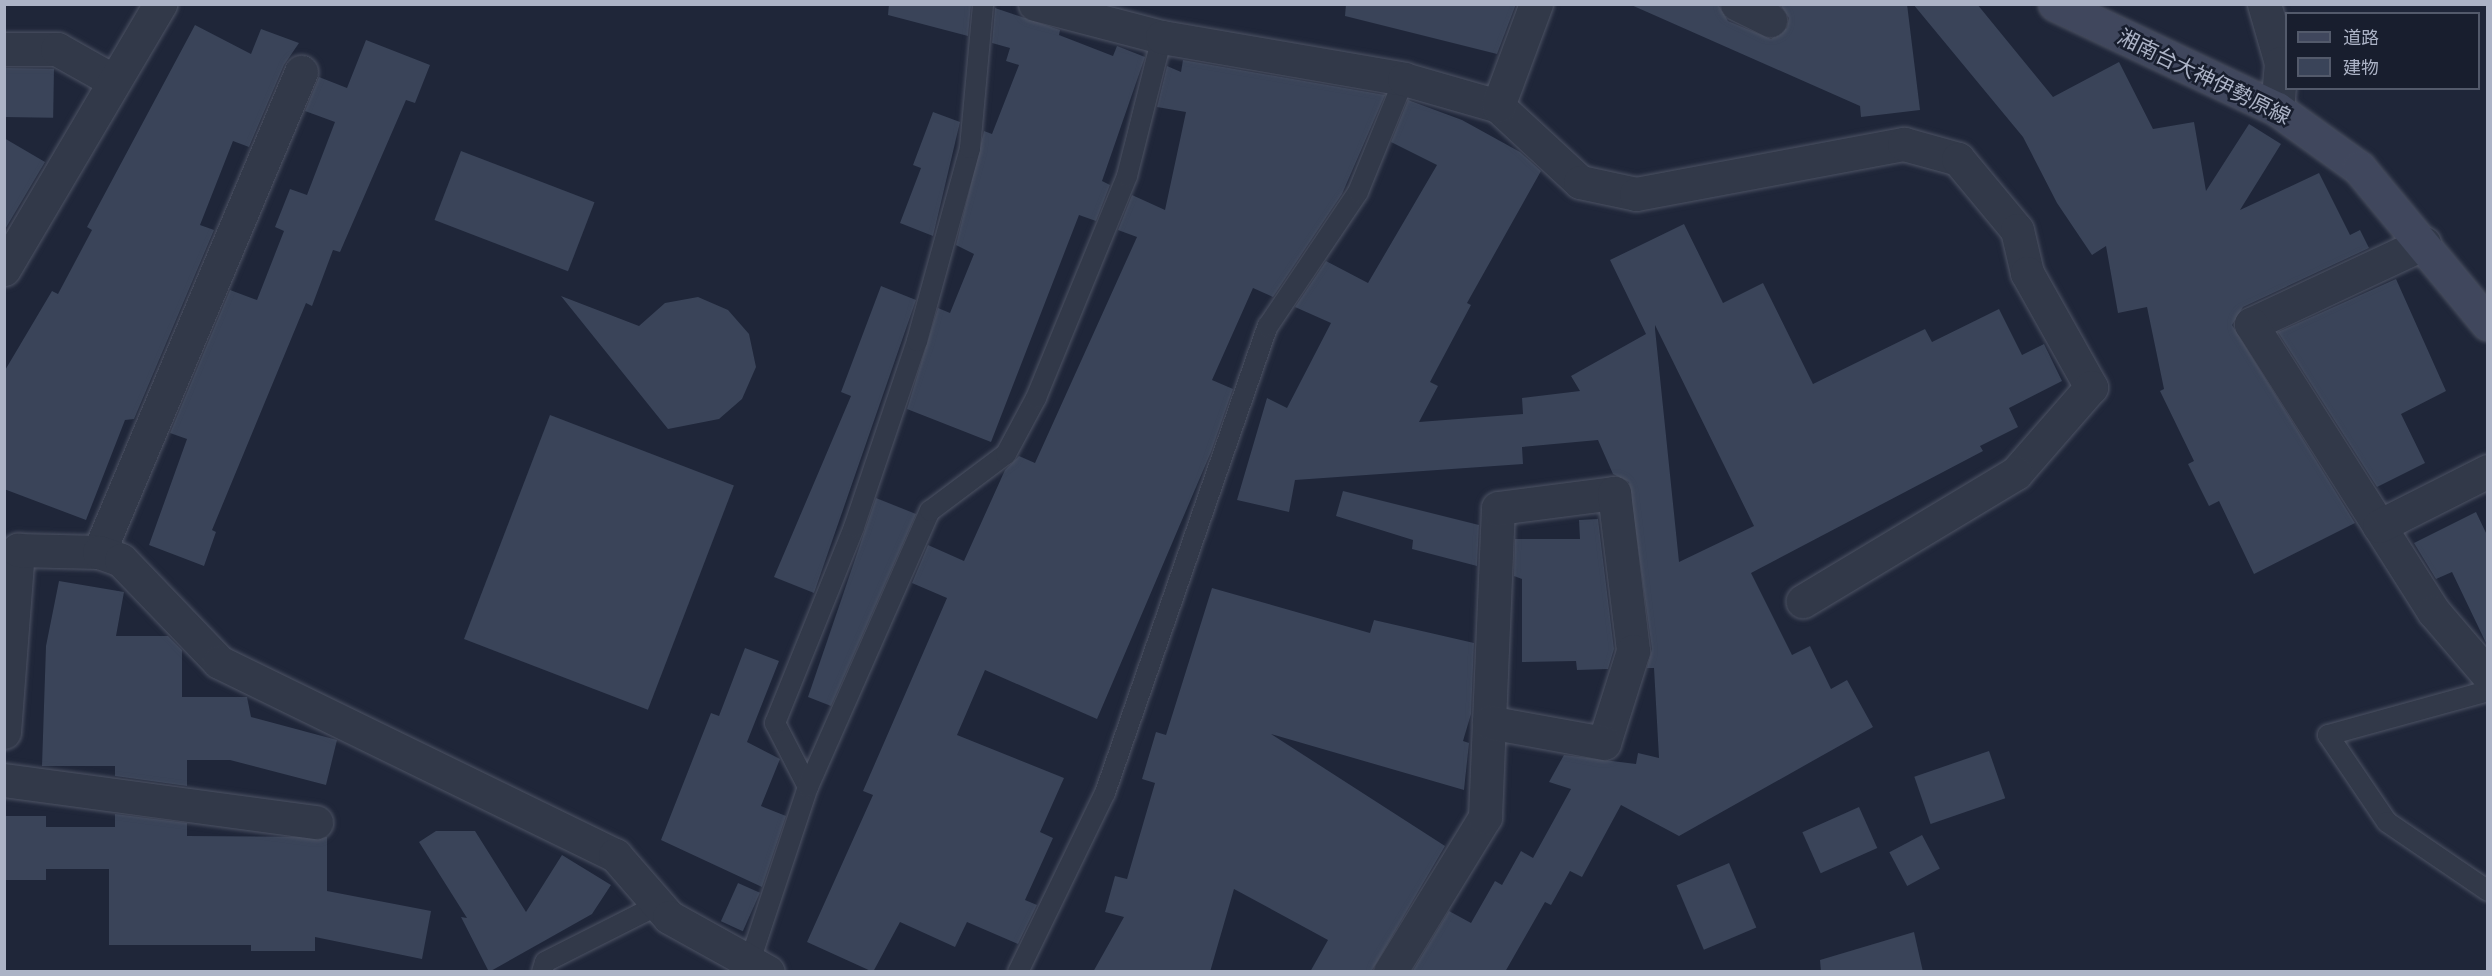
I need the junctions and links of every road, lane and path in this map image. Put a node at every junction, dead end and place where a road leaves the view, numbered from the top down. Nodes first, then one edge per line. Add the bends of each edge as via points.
1 (160, 4) edge
2 (983, 4) edge
3 (1035, 4) edge
4 (1536, 4) edge
5 (1737, 4) edge
6 (2055, 4) edge
7 (2264, 4) edge
8 (1770, 20) dead end
9 (1162, 37) junction
10 (4, 49) edge
11 (301, 72) dead end
12 (1404, 79) junction
13 (112, 80) junction
14 (1498, 106) junction
15 (2277, 109) junction
16 (2424, 243) junction
17 (4, 269) edge
18 (2487, 324) edge
19 (2487, 471) edge
20 (2379, 526) junction
21 (11, 547) edge
22 (99, 552) junction
23 (1803, 601) dead end
24 (2487, 675) edge
25 (2487, 691) edge
26 (1489, 722) junction
27 (4, 732) edge
28 (4, 780) edge
29 (808, 787) junction
30 (316, 822) dead end
31 (2487, 891) edge
32 (658, 905) junction
33 (759, 968) edge
34 (542, 972) edge
35 (1018, 972) edge
36 (1390, 972) edge

1 - 13 street
2 - 29 lane via 970,147 917,341 854,527 775,723
3 - 9 street
4 - 14 street
5 - 8 street
6 - 15 main road, 湘南台大神伊勢原線
7 - 15 street via 2281,63
9 - 12 street
9 - 29 lane via 1127,176 1036,398 1006,454 930,511
10 - 13 street via 57,49
11 - 22 street
12 - 14 street
12 - 35 lane via 1358,192 1268,326 1105,793
13 - 17 street
14 - 23 street via 1580,182 1636,194 1905,144 1958,159 2017,230 2027,273 2091,387 2016,473
15 - 16 main road, 湘南台大神伊勢原線 via 2358,168
16 - 18 main road, 湘南台大神伊勢原線
16 - 20 street via 2251,324
19 - 20 street
20 - 24 street via 2434,612
21 - 22 street
21 - 27 street
22 - 32 street via 121,560 219,662 615,855
25 - 31 lane via 2328,735 2386,822
26 - 26 street via 1498,508 1614,493 1633,651 1604,743
26 - 36 street via 1485,816
28 - 30 street
29 - 33 lane
32 - 33 street via 669,917
32 - 34 lane via 545,962

